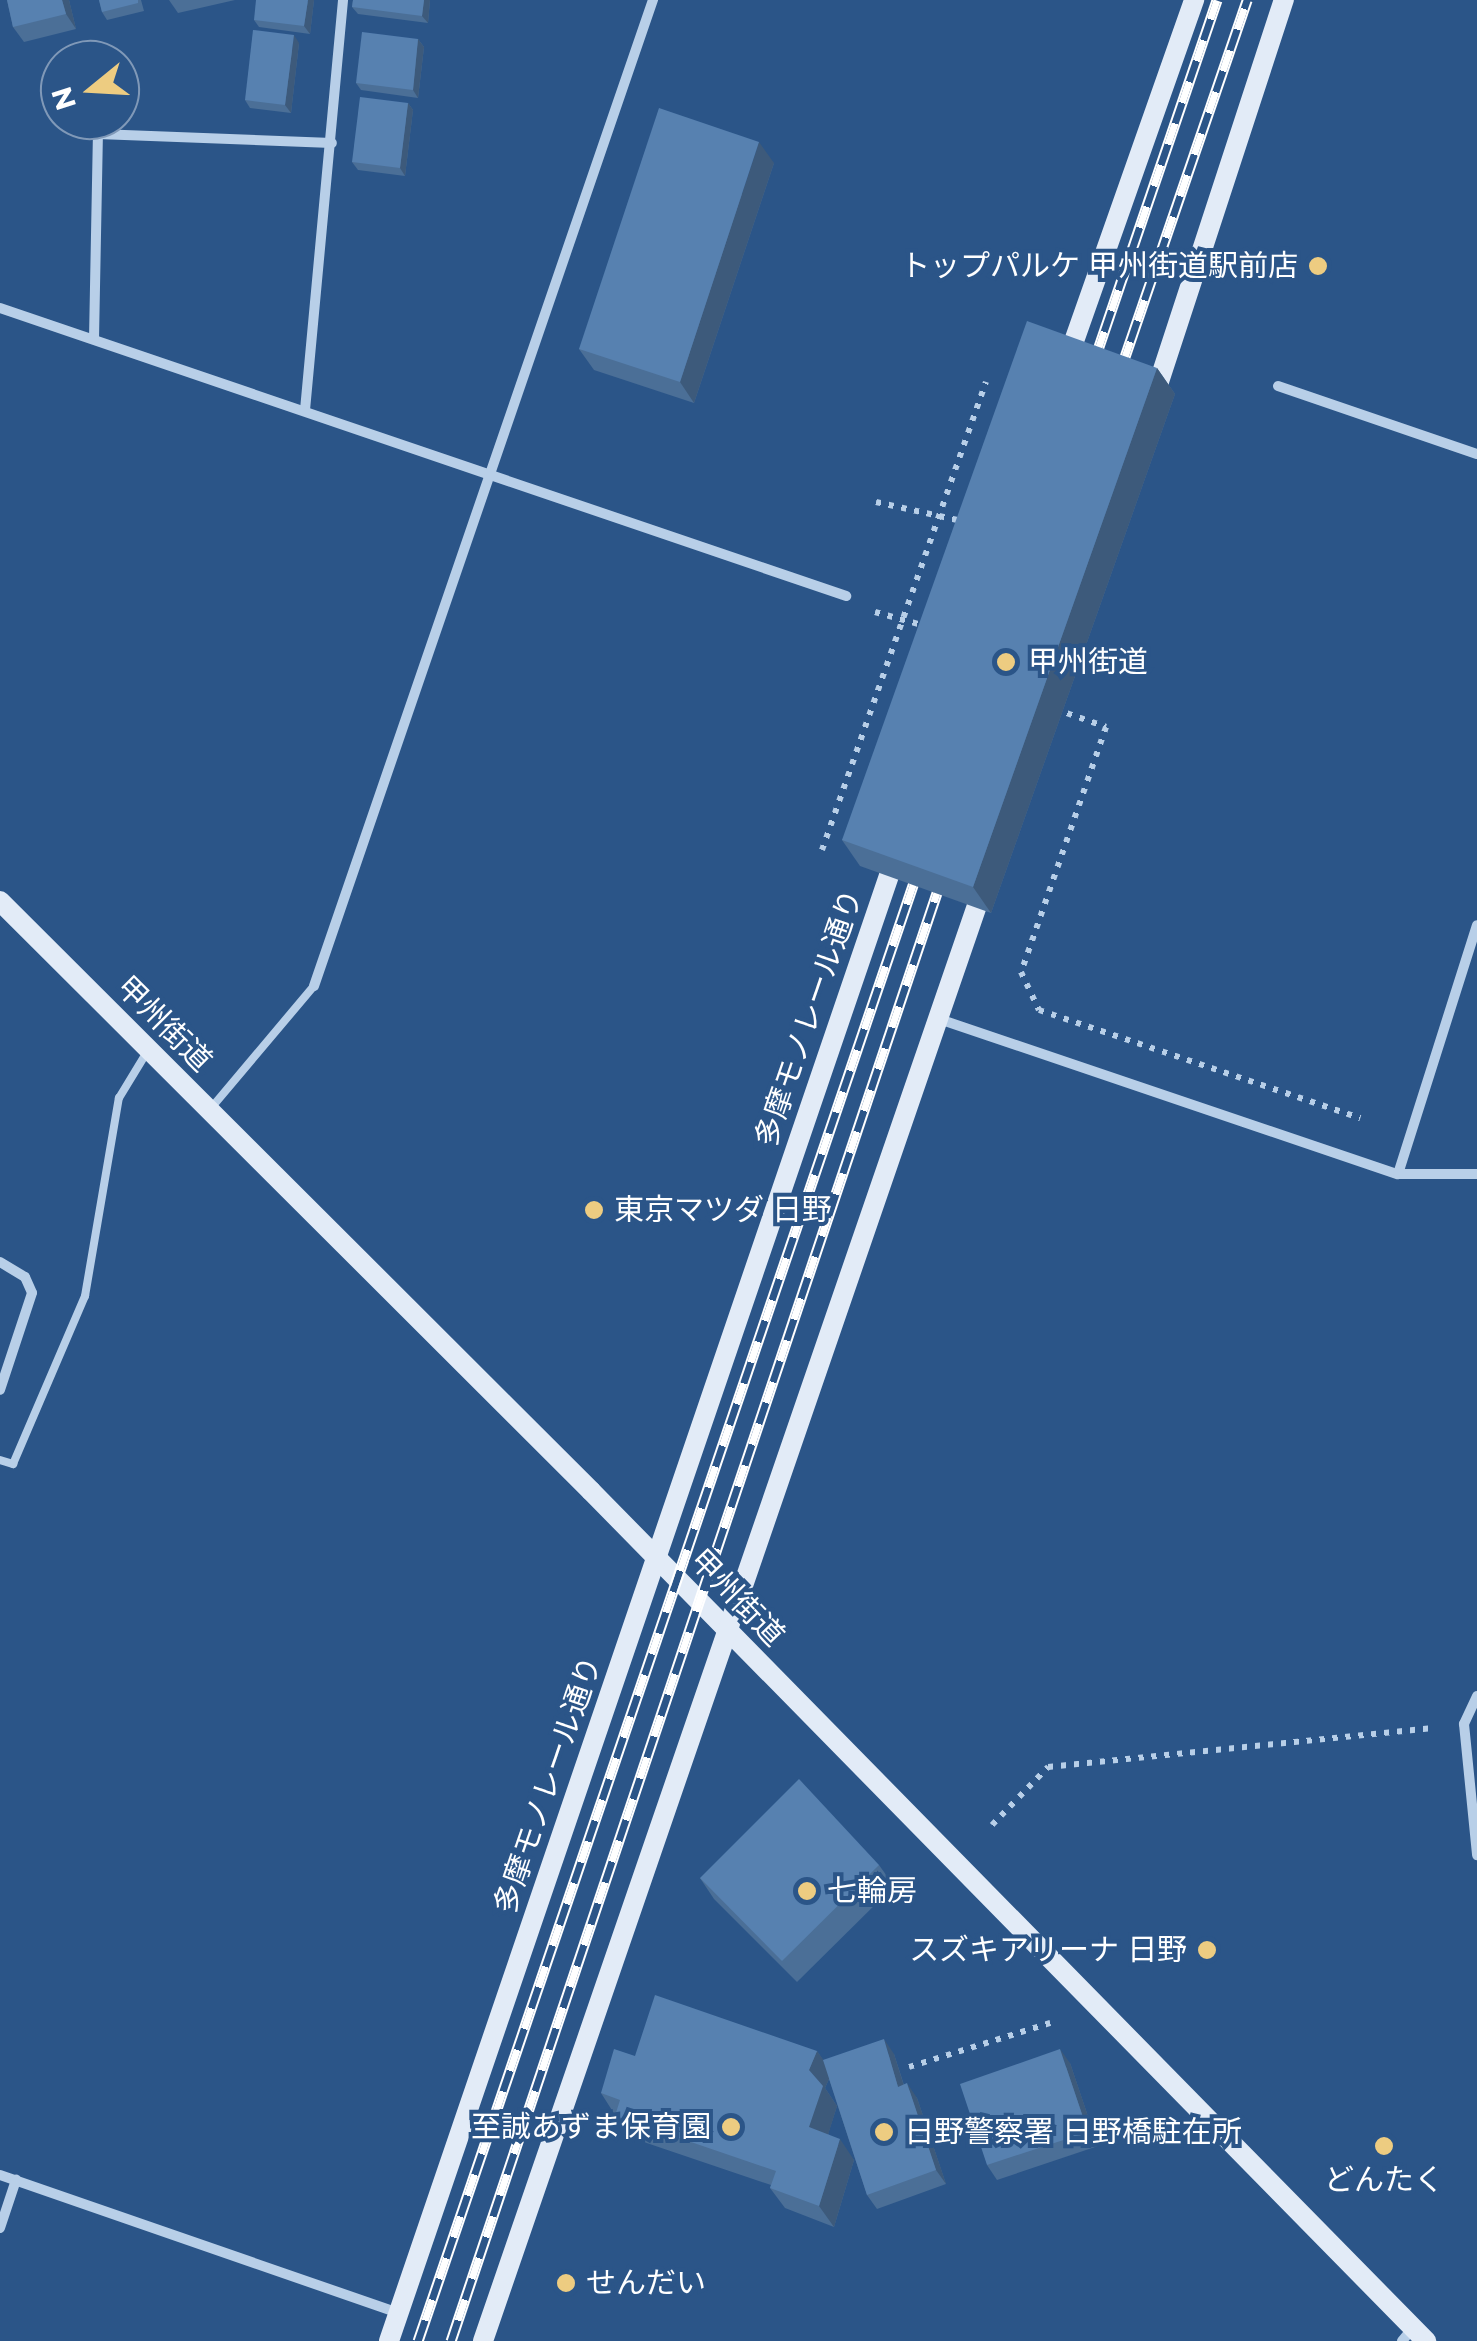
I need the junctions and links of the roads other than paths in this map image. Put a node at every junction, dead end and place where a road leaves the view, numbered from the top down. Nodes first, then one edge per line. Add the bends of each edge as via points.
1 (343, 0) edge
2 (653, 0) edge
3 (1194, 0) edge
4 (1284, 0) edge
5 (332, 143) junction
6 (0, 308) edge
7 (94, 340) junction
8 (1059, 384) edge
9 (1278, 386) dead end
10 (305, 410) junction
11 (1145, 422) edge
12 (1477, 454) edge
13 (488, 473) junction
14 (846, 596) road end
15 (907, 823) edge
16 (990, 868) edge
17 (0, 901) edge
18 (1477, 925) edge
19 (314, 986) joint
20 (938, 1019) junction
21 (148, 1051) junction
22 (210, 1111) junction
23 (1398, 1174) junction
24 (1477, 1174) edge
25 (0, 1262) edge
26 (0, 1390) edge
27 (0, 1460) edge
28 (657, 1558) junction
29 (728, 1633) junction
30 (1477, 1696) edge
31 (1477, 1855) edge
32 (0, 2175) edge
33 (16, 2180) junction
34 (0, 2228) edge
35 (398, 2314) junction
36 (1414, 2337) edge
37 (486, 2340) edge
38 (388, 2341) edge

1 - 5 street
2 - 13 street
3 - 8 main road
4 - 11 main road
5 - 7 street via 98,134
5 - 10 street
6 - 7 street
7 - 10 street
9 - 12 street
10 - 13 street
13 - 14 street
13 - 19 street
15 - 28 main road, 多摩モノレール通り
16 - 20 main road
17 - 21 main road, 甲州街道
18 - 23 street
19 - 22 lane
20 - 23 street
20 - 29 main road
21 - 22 main road, 甲州街道
21 - 27 lane via 119,1098 85,1296 13,1464
22 - 28 main road, 甲州街道
23 - 24 street
25 - 26 street via 25,1277 32,1293
28 - 29 main road, 甲州街道
28 - 35 main road, 多摩モノレール通り
29 - 36 main road, 甲州街道
29 - 37 main road
30 - 31 street via 1464,1724
32 - 33 street
33 - 34 street
33 - 35 street
35 - 38 main road, 多摩モノレール通り

